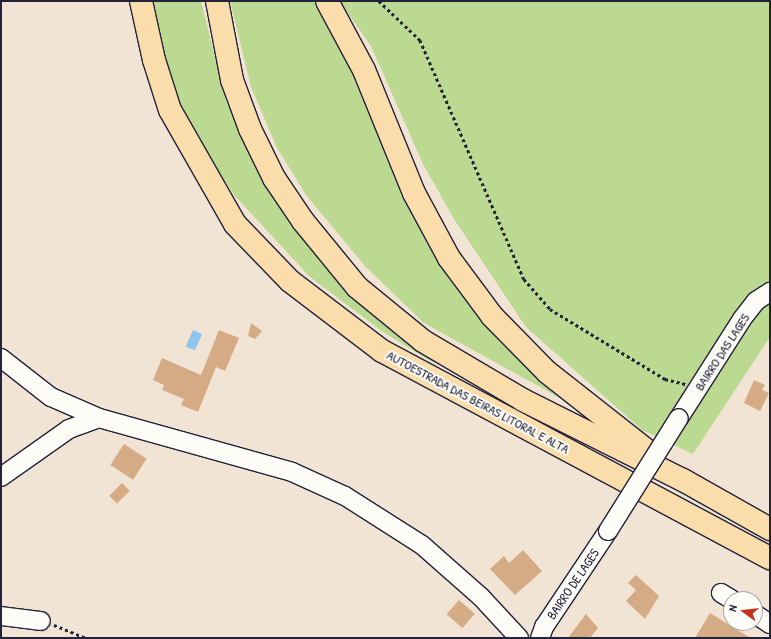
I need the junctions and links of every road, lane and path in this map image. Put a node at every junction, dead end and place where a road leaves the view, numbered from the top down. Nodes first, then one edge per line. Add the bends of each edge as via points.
1 (141, 1) edge
2 (217, 1) edge
3 (327, 1) edge
4 (379, 1) edge
5 (770, 292) edge
6 (1, 358) edge
7 (699, 387) junction
8 (100, 418) junction
9 (1, 477) edge
10 (683, 480) junction
11 (770, 529) edge
12 (608, 531) joint
13 (770, 558) edge
14 (1, 616) edge
15 (41, 621) joint
16 (87, 638) edge
17 (519, 638) edge
18 (540, 638) edge

1 - 13 highway, AUTOESTRADA DAS BEIRAS LITORAL E ALTA via 154,60 170,110 235,224 290,281 382,351
2 - 10 highway, AUTOESTRADA DAS BEIRAS LITORAL E ALTA via 232,80 253,136 274,178 303,221 357,287 423,341 523,400
3 - 10 highway via 364,70 414,193 450,258 492,316 547,372
4 - 7 path via 420,40 524,279 550,309 665,379
5 - 7 street, BAIRRO DAS LAGES via 756,301 742,319
6 - 8 street via 51,397
7 - 12 street, BAIRRO DAS LAGES, bridge
8 - 9 street via 69,429
8 - 17 street via 285,470 345,496 422,545 481,597
10 - 11 highway, AUTOESTRADA DAS BEIRAS LITORAL E ALTA
12 - 18 street, BAIRRO DE LAGES via 544,627
14 - 15 street
15 - 16 path

